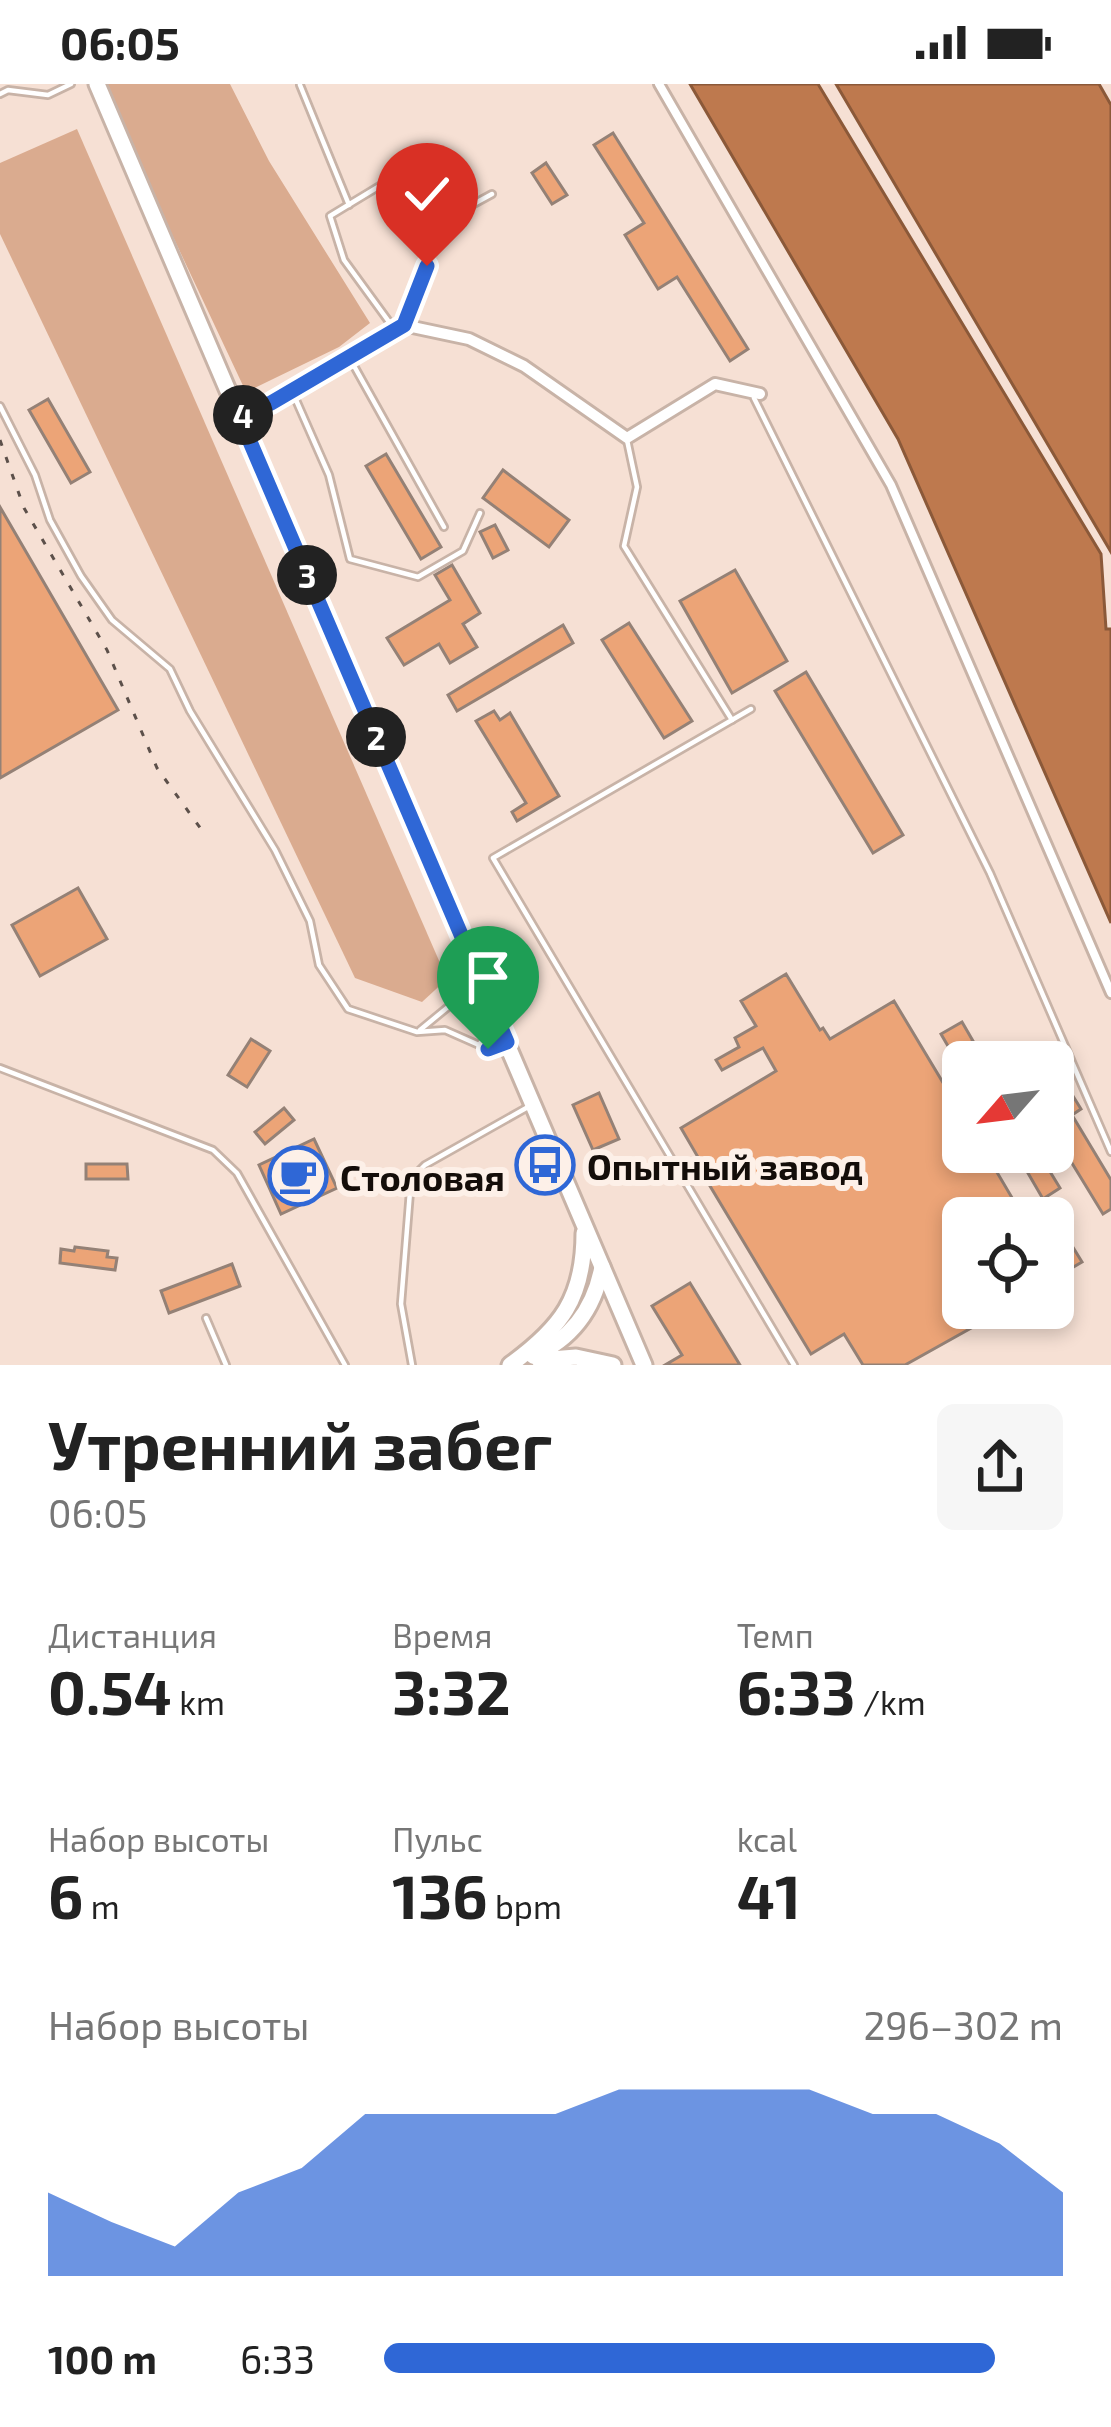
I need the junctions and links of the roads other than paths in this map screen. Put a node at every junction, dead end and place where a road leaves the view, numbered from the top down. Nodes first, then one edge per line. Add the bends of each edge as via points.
1 (70, 84) edge
2 (97, 84) edge
3 (659, 84) edge
4 (300, 85) edge
5 (0, 94) edge
6 (401, 173) dead end
7 (493, 194) dead end
8 (349, 205) junction
9 (399, 327) junction
10 (349, 357) junction
11 (291, 390) junction
12 (756, 393) joint
13 (0, 406) edge
14 (239, 416) junction
15 (627, 438) junction
16 (480, 513) dead end
17 (444, 527) dead end
18 (751, 709) dead end
19 (732, 720) junction
20 (480, 980) junction
21 (1111, 993) edge
22 (417, 1032) junction
23 (507, 1042) junction
24 (0, 1068) edge
25 (533, 1105) junction
26 (1111, 1152) edge
27 (584, 1224) junction
28 (602, 1267) junction
29 (206, 1318) dead end
30 (226, 1365) edge
31 (346, 1365) edge
32 (412, 1365) edge
33 (515, 1365) edge
34 (613, 1365) edge
35 (644, 1365) edge
36 (794, 1365) edge

1 - 5 lane via 48,95
2 - 14 main road
3 - 21 street via 891,484
4 - 8 lane
6 - 8 lane
7 - 9 lane via 437,230
8 - 9 lane via 330,216 344,260
9 - 10 street
9 - 15 street via 469,339 524,366
10 - 11 street
10 - 17 lane
11 - 14 street
11 - 16 lane via 328,476 350,559 418,577 463,550
12 - 15 street via 715,384
12 - 26 lane via 990,873
13 - 22 lane via 81,576 112,620 170,669 275,850 310,921 319,965 348,1009
14 - 20 main road
15 - 19 lane via 637,487 624,546
18 - 19 lane
19 - 36 lane via 493,858
20 - 22 lane
20 - 23 main road
22 - 23 lane via 445,1030 488,1049
23 - 25 main road
24 - 31 lane via 213,1150 237,1173
25 - 27 main road
25 - 32 lane via 411,1179 401,1304
27 - 28 main road
27 - 33 main road via 580,1283 569,1308
28 - 33 main road via 596,1296 569,1334
28 - 35 main road
29 - 30 lane
33 - 34 main road via 576,1357

